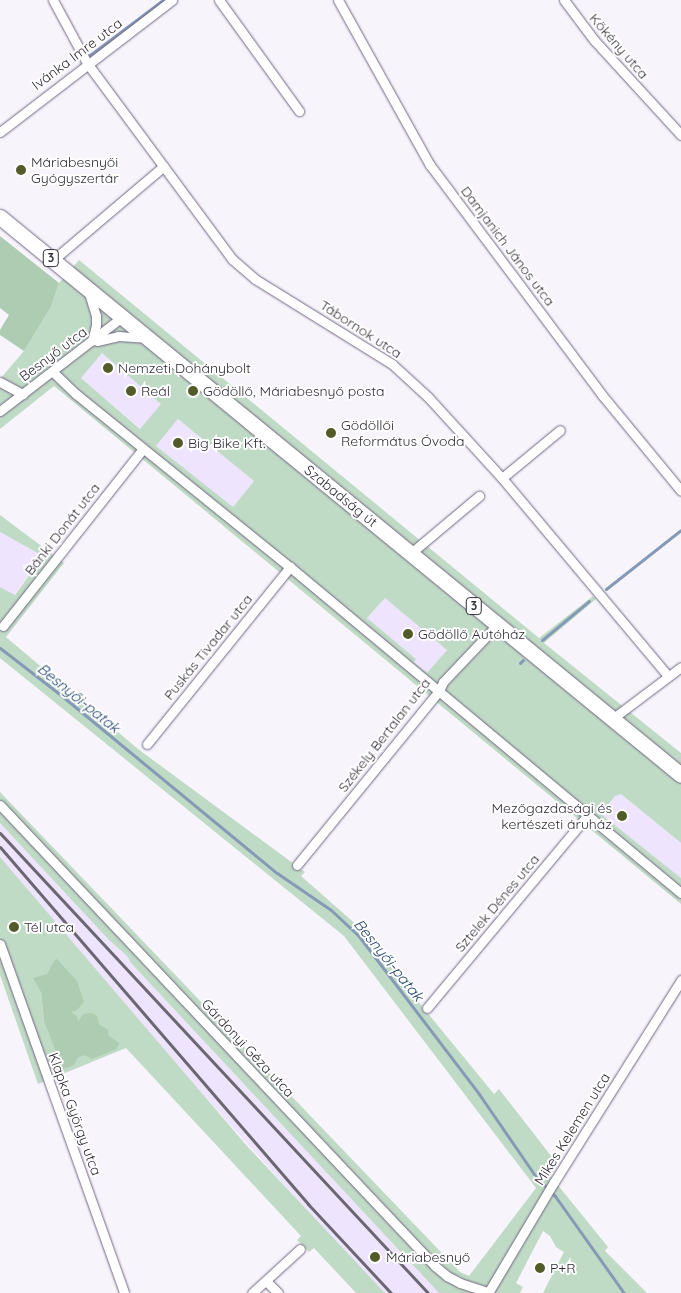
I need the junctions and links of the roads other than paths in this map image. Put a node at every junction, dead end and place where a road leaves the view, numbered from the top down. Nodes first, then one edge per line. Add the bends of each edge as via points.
1 (53, 0) edge
2 (172, 0) edge
3 (219, 0) edge
4 (338, 0) edge
5 (564, 0) edge
6 (87, 63) junction
7 (299, 111) dead end
8 (0, 132) edge
9 (681, 135) edge
10 (164, 166) junction
11 (0, 217) edge
12 (53, 260) junction
13 (87, 288) junction
14 (122, 317) junction
15 (148, 338) junction
16 (92, 342) junction
17 (53, 372) junction
18 (0, 382) edge
19 (22, 394) junction
20 (0, 411) edge
21 (560, 430) dead end
22 (143, 449) junction
23 (502, 478) junction
24 (680, 488) edge
25 (480, 496) dead end
26 (411, 553) junction
27 (290, 567) junction
28 (497, 625) junction
29 (4, 626) dead end
30 (681, 667) edge
31 (668, 676) junction
32 (439, 691) junction
33 (612, 719) junction
34 (147, 744) dead end
35 (681, 775) edge
36 (0, 805) edge
37 (587, 816) junction
38 (297, 865) dead end
39 (681, 893) edge
40 (0, 944) edge
41 (681, 980) edge
42 (427, 1008) dead end
43 (300, 1249) dead end
44 (266, 1280) junction
45 (124, 1293) edge
46 (252, 1293) edge
47 (278, 1293) edge
48 (488, 1293) edge

1 - 6 street, Tábornok utca
2 - 6 street, Ivánka Imre utca
3 - 7 street
4 - 24 street, Damjanich János utca via 430,165 602,395
5 - 9 street, Kökény utca via 594,40
6 - 8 street, Ivánka Imre utca
6 - 10 street, Tábornok utca
10 - 12 street
10 - 23 street, Tábornok utca via 239,267 392,364 428,397
11 - 12 main road, Szabadság út / 3
12 - 13 main road, Szabadság út / 3
13 - 14 main road, Szabadság út / 3
13 - 16 street via 96,316
14 - 15 main road, Szabadság út / 3
14 - 16 street, Besnyő utca
15 - 16 street via 114,336
15 - 26 main road, Szabadság út / 3
16 - 17 street, Besnyő utca
17 - 19 street, Besnyő utca
17 - 22 street
18 - 19 street
19 - 20 street, Besnyő utca
21 - 23 street
22 - 27 street
22 - 29 street, Bánki Donát utca
23 - 31 street, Tábornok utca
25 - 26 street
26 - 28 main road, Szabadság út / 3
27 - 32 street
27 - 34 street, Puskás Tivadar utca
28 - 32 street, Székely Bertalan utca via 443,682
28 - 33 main road, Szabadság út / 3
30 - 31 street
31 - 33 street
32 - 37 street
32 - 38 street, Székely Bertalan utca
33 - 35 main road, Szabadság út / 3
36 - 48 street, Gárdonyi Géza utca via 435,1266 446,1276
37 - 39 street
37 - 42 street, Sztelek Dénes utca
40 - 45 street, Klapka György utca
41 - 48 street, Mikes Kelemen utca
43 - 44 street
44 - 46 street
44 - 47 street

